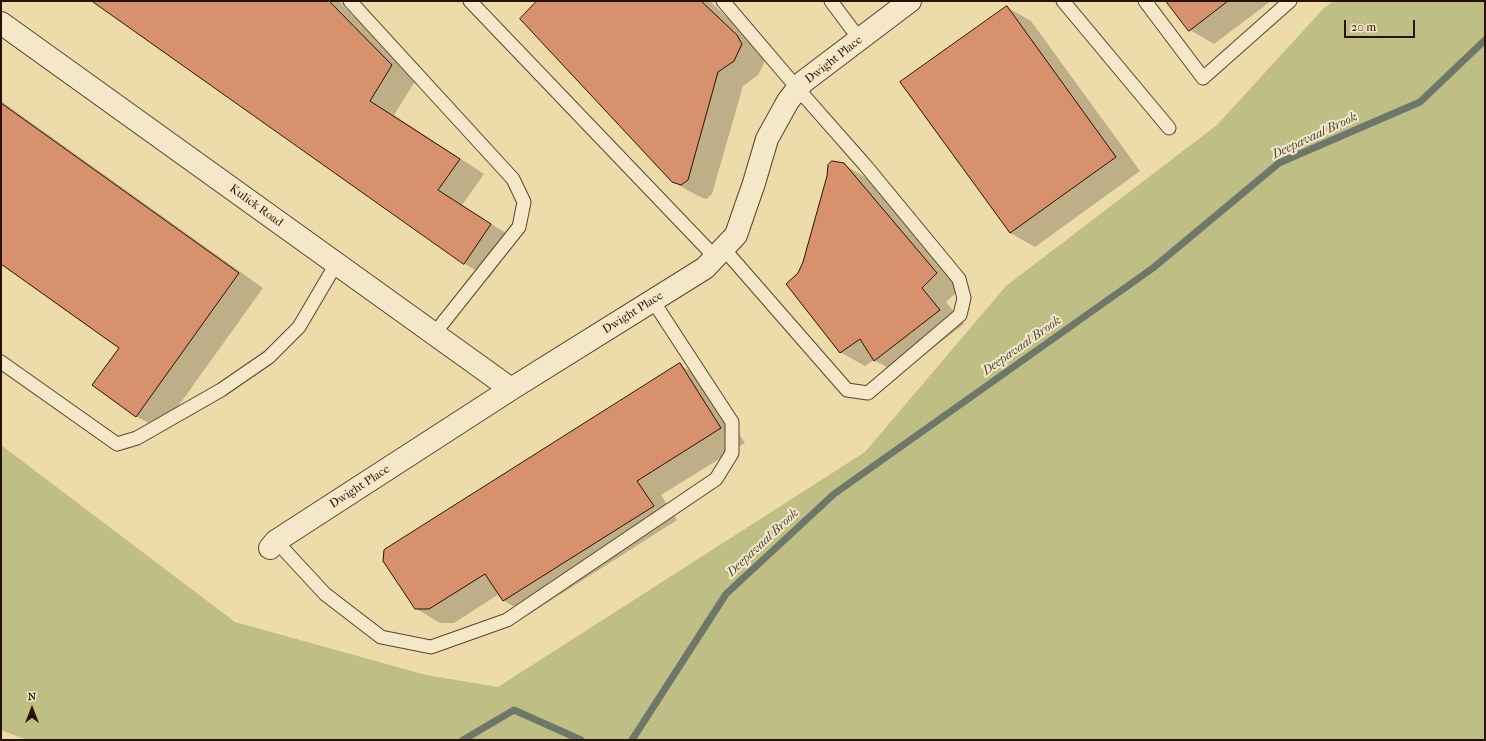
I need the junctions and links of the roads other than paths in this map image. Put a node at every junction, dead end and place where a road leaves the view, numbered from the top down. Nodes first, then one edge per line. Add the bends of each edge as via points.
1 (350, 1) edge
2 (470, 1) edge
3 (723, 1) edge
4 (830, 1) edge
5 (910, 1) edge
6 (1062, 1) edge
7 (1145, 1) edge
8 (1290, 1) edge
9 (1, 23) edge
10 (860, 40) junction
11 (798, 89) junction
12 (1169, 128) dead end
13 (719, 253) junction
14 (336, 264) junction
15 (653, 301) junction
16 (434, 334) junction
17 (1, 362) edge
18 (511, 389) junction
19 (273, 545) joint

1 - 16 lane via 513,179 524,202 519,227
2 - 13 lane
3 - 11 lane
4 - 10 lane
5 - 10 street, Dwight Place
6 - 12 lane
7 - 8 lane via 1203,78
9 - 14 street, Kulick Road
10 - 11 street, Dwight Place via 803,82
11 - 13 street, Dwight Place via 788,101 767,140 736,235
11 - 13 lane via 959,279 964,298 960,315 868,393 846,390
13 - 15 street, Dwight Place via 704,268
14 - 16 street, Kulick Road
14 - 17 lane via 300,327 269,357 221,390 137,438 117,444
15 - 18 street, Dwight Place
15 - 19 lane via 732,422 732,453 716,479 507,620 431,647 382,637 325,594
16 - 18 street, Kulick Road
18 - 19 street, Dwight Place

